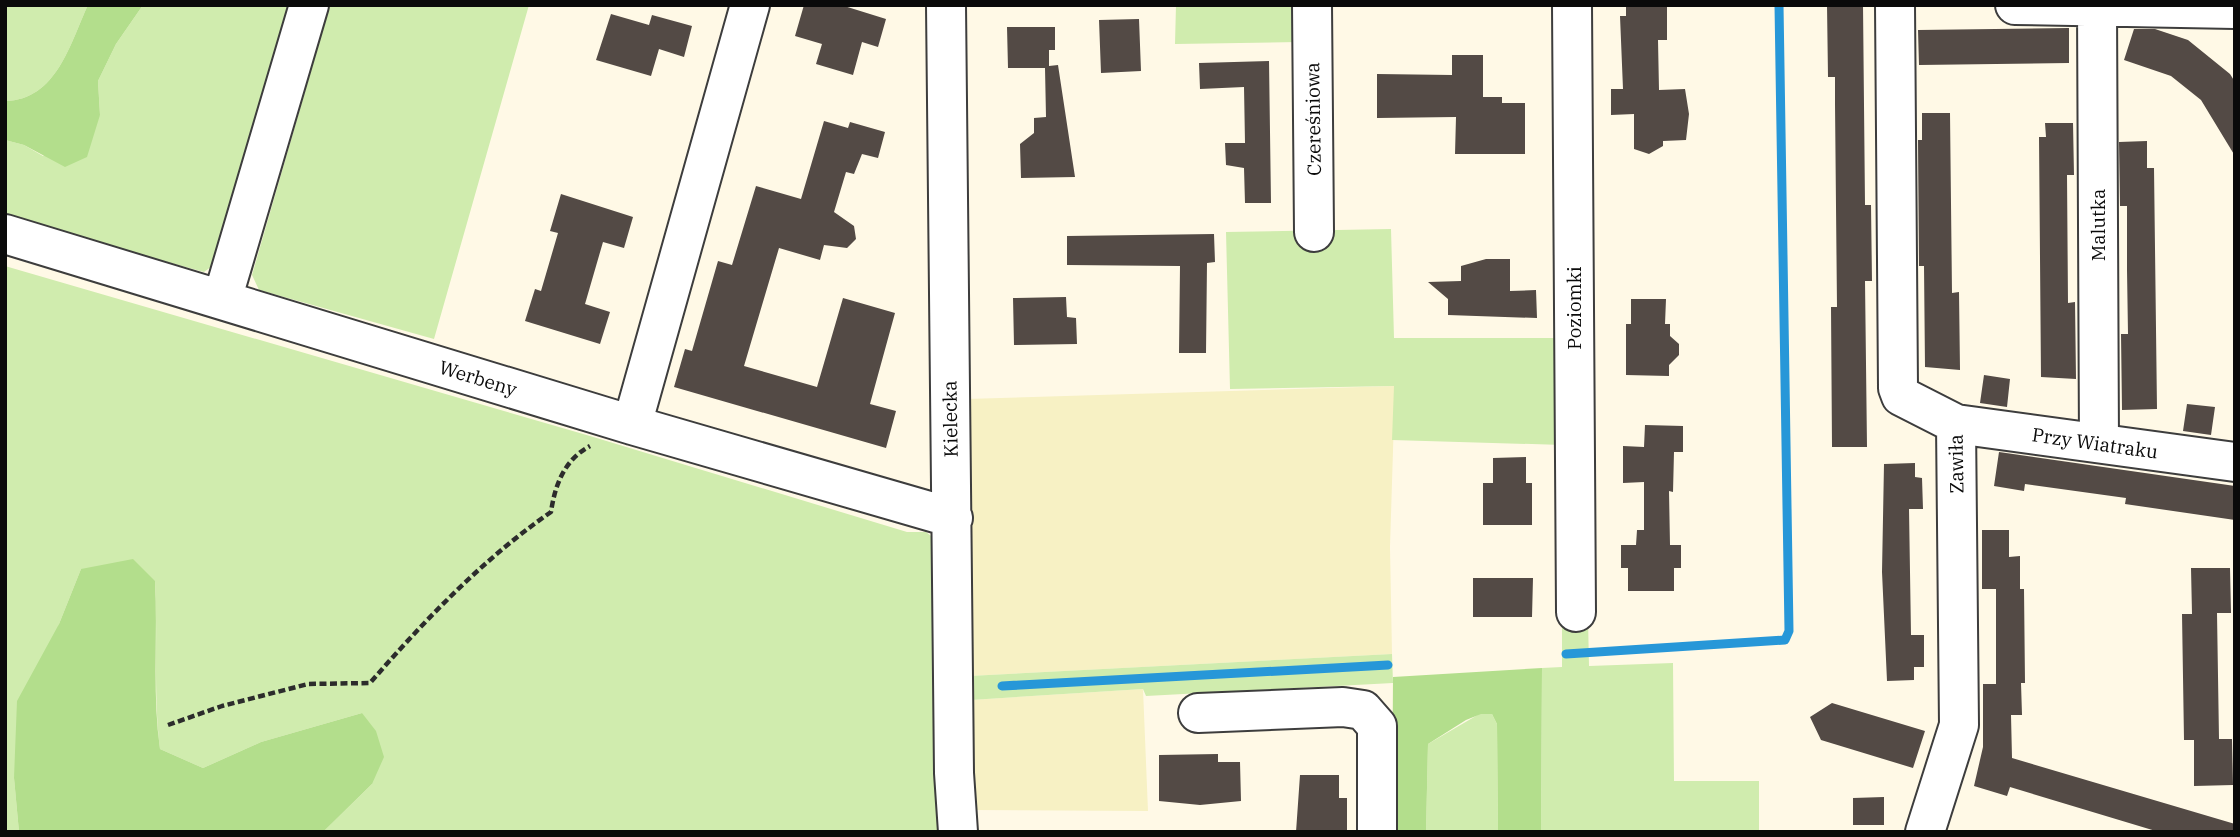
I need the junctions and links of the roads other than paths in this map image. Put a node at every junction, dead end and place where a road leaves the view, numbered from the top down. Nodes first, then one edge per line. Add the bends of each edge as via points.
1 (309, 5) edge
2 (750, 5) edge
3 (946, 5) edge
4 (1312, 5) edge
5 (1572, 5) edge
6 (2015, 5) edge
7 (2097, 7) junction
8 (2226, 7) edge
9 (1899, 8) edge
10 (1314, 232) dead end
11 (5, 234) edge
12 (222, 300) junction
13 (1956, 424) junction
14 (632, 425) junction
15 (2099, 443) junction
16 (2235, 463) edge
17 (953, 518) junction
18 (1576, 612) dead end
19 (1198, 713) dead end
20 (958, 832) edge
21 (1377, 832) edge
22 (1925, 832) edge

1 - 12 street
2 - 14 street
3 - 17 street, Kielecka
4 - 10 street, Czereśniowa
5 - 18 street, Poziomki
6 - 7 street
7 - 8 street
7 - 15 street, Malutka
9 - 13 street, Zawiła via 1898,388 1908,402
11 - 12 street, Werbeny
12 - 14 street, Werbeny
13 - 15 street, Przy Wiatraku
13 - 22 street, Zawiła via 1959,725
14 - 17 street, Werbeny
15 - 16 street, Przy Wiatraku
17 - 20 street, Kielecka
19 - 21 street via 1363,710 1377,726

